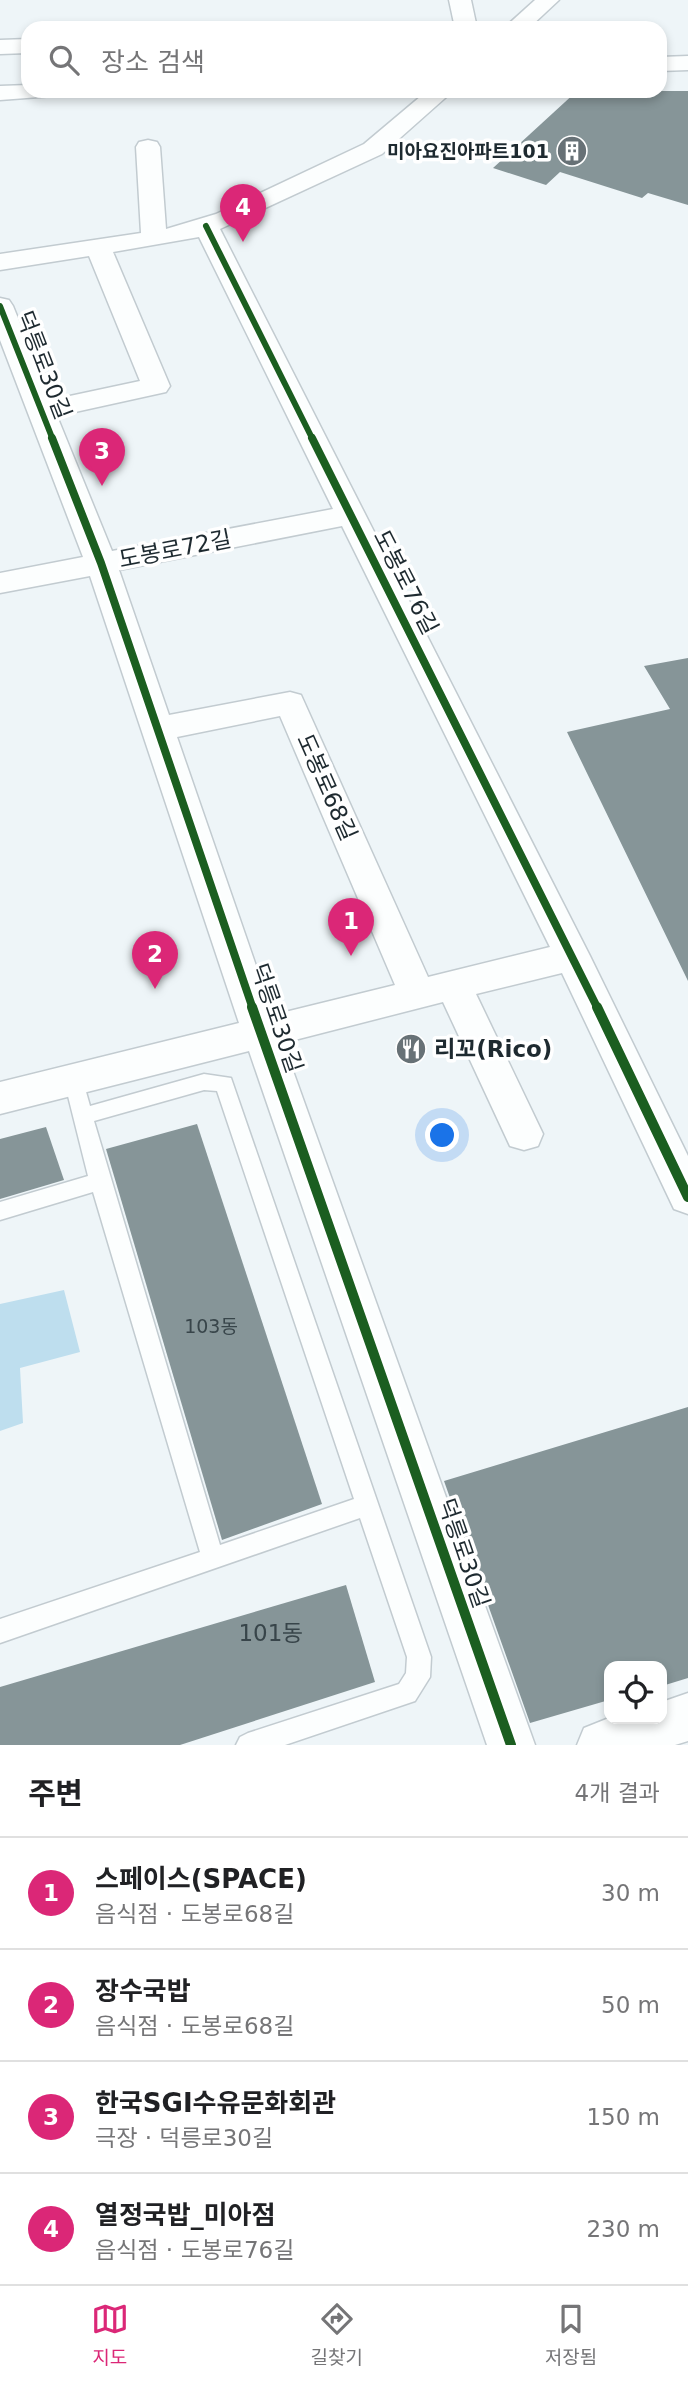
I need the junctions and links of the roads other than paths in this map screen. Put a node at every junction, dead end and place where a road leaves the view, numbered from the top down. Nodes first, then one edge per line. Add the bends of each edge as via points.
1 (460, 0) edge
2 (548, 0) edge
3 (464, 21) edge
4 (523, 21) edge
5 (21, 46) edge
6 (0, 47) edge
7 (688, 63) edge
8 (667, 64) edge
9 (21, 92) edge
10 (0, 93) edge
11 (432, 98) edge
12 (148, 147) dead end
13 (206, 226) junction
14 (154, 238) junction
15 (98, 247) junction
16 (0, 262) edge
17 (0, 306) edge
18 (41, 411) junction
19 (351, 515) junction
20 (101, 563) junction
21 (0, 583) edge
22 (158, 729) junction
23 (572, 956) junction
24 (454, 986) junction
25 (418, 995) junction
26 (261, 1033) junction
27 (74, 1080) junction
28 (0, 1098) edge
29 (83, 1116) junction
30 (524, 1134) dead end
31 (100, 1181) junction
32 (688, 1197) edge
33 (0, 1211) edge
34 (366, 1505) junction
35 (213, 1558) junction
36 (0, 1630) edge
37 (688, 1717) edge
38 (247, 1745) edge
39 (511, 1745) edge
40 (601, 1745) edge

1 - 3 street
2 - 4 street
5 - 6 street
7 - 8 street
9 - 10 street
11 - 13 street via 373,149
12 - 14 street
13 - 14 street
13 - 19 street, 도봉로76길
14 - 15 street
15 - 16 street
15 - 18 street, 덕릉로30길 via 156,386
17 - 18 street, 덕릉로30길
18 - 20 street, 덕릉로30길
19 - 20 street, 도봉로72길
19 - 23 street, 도봉로76길
20 - 21 street, 도봉로72길
20 - 22 street, 덕릉로30길
22 - 25 street, 도봉로68길 via 290,703
22 - 26 street, 덕릉로30길
23 - 24 street
23 - 32 street, 도봉로76길
24 - 25 street
24 - 30 street
25 - 26 street
26 - 27 street
26 - 39 street, 덕릉로30길
27 - 28 street
27 - 29 lane
29 - 31 lane
29 - 34 lane via 204,1082 224,1084
31 - 33 lane
31 - 35 lane
34 - 35 lane
34 - 38 lane via 419,1657 418,1677 407,1693
35 - 36 lane
37 - 40 street

